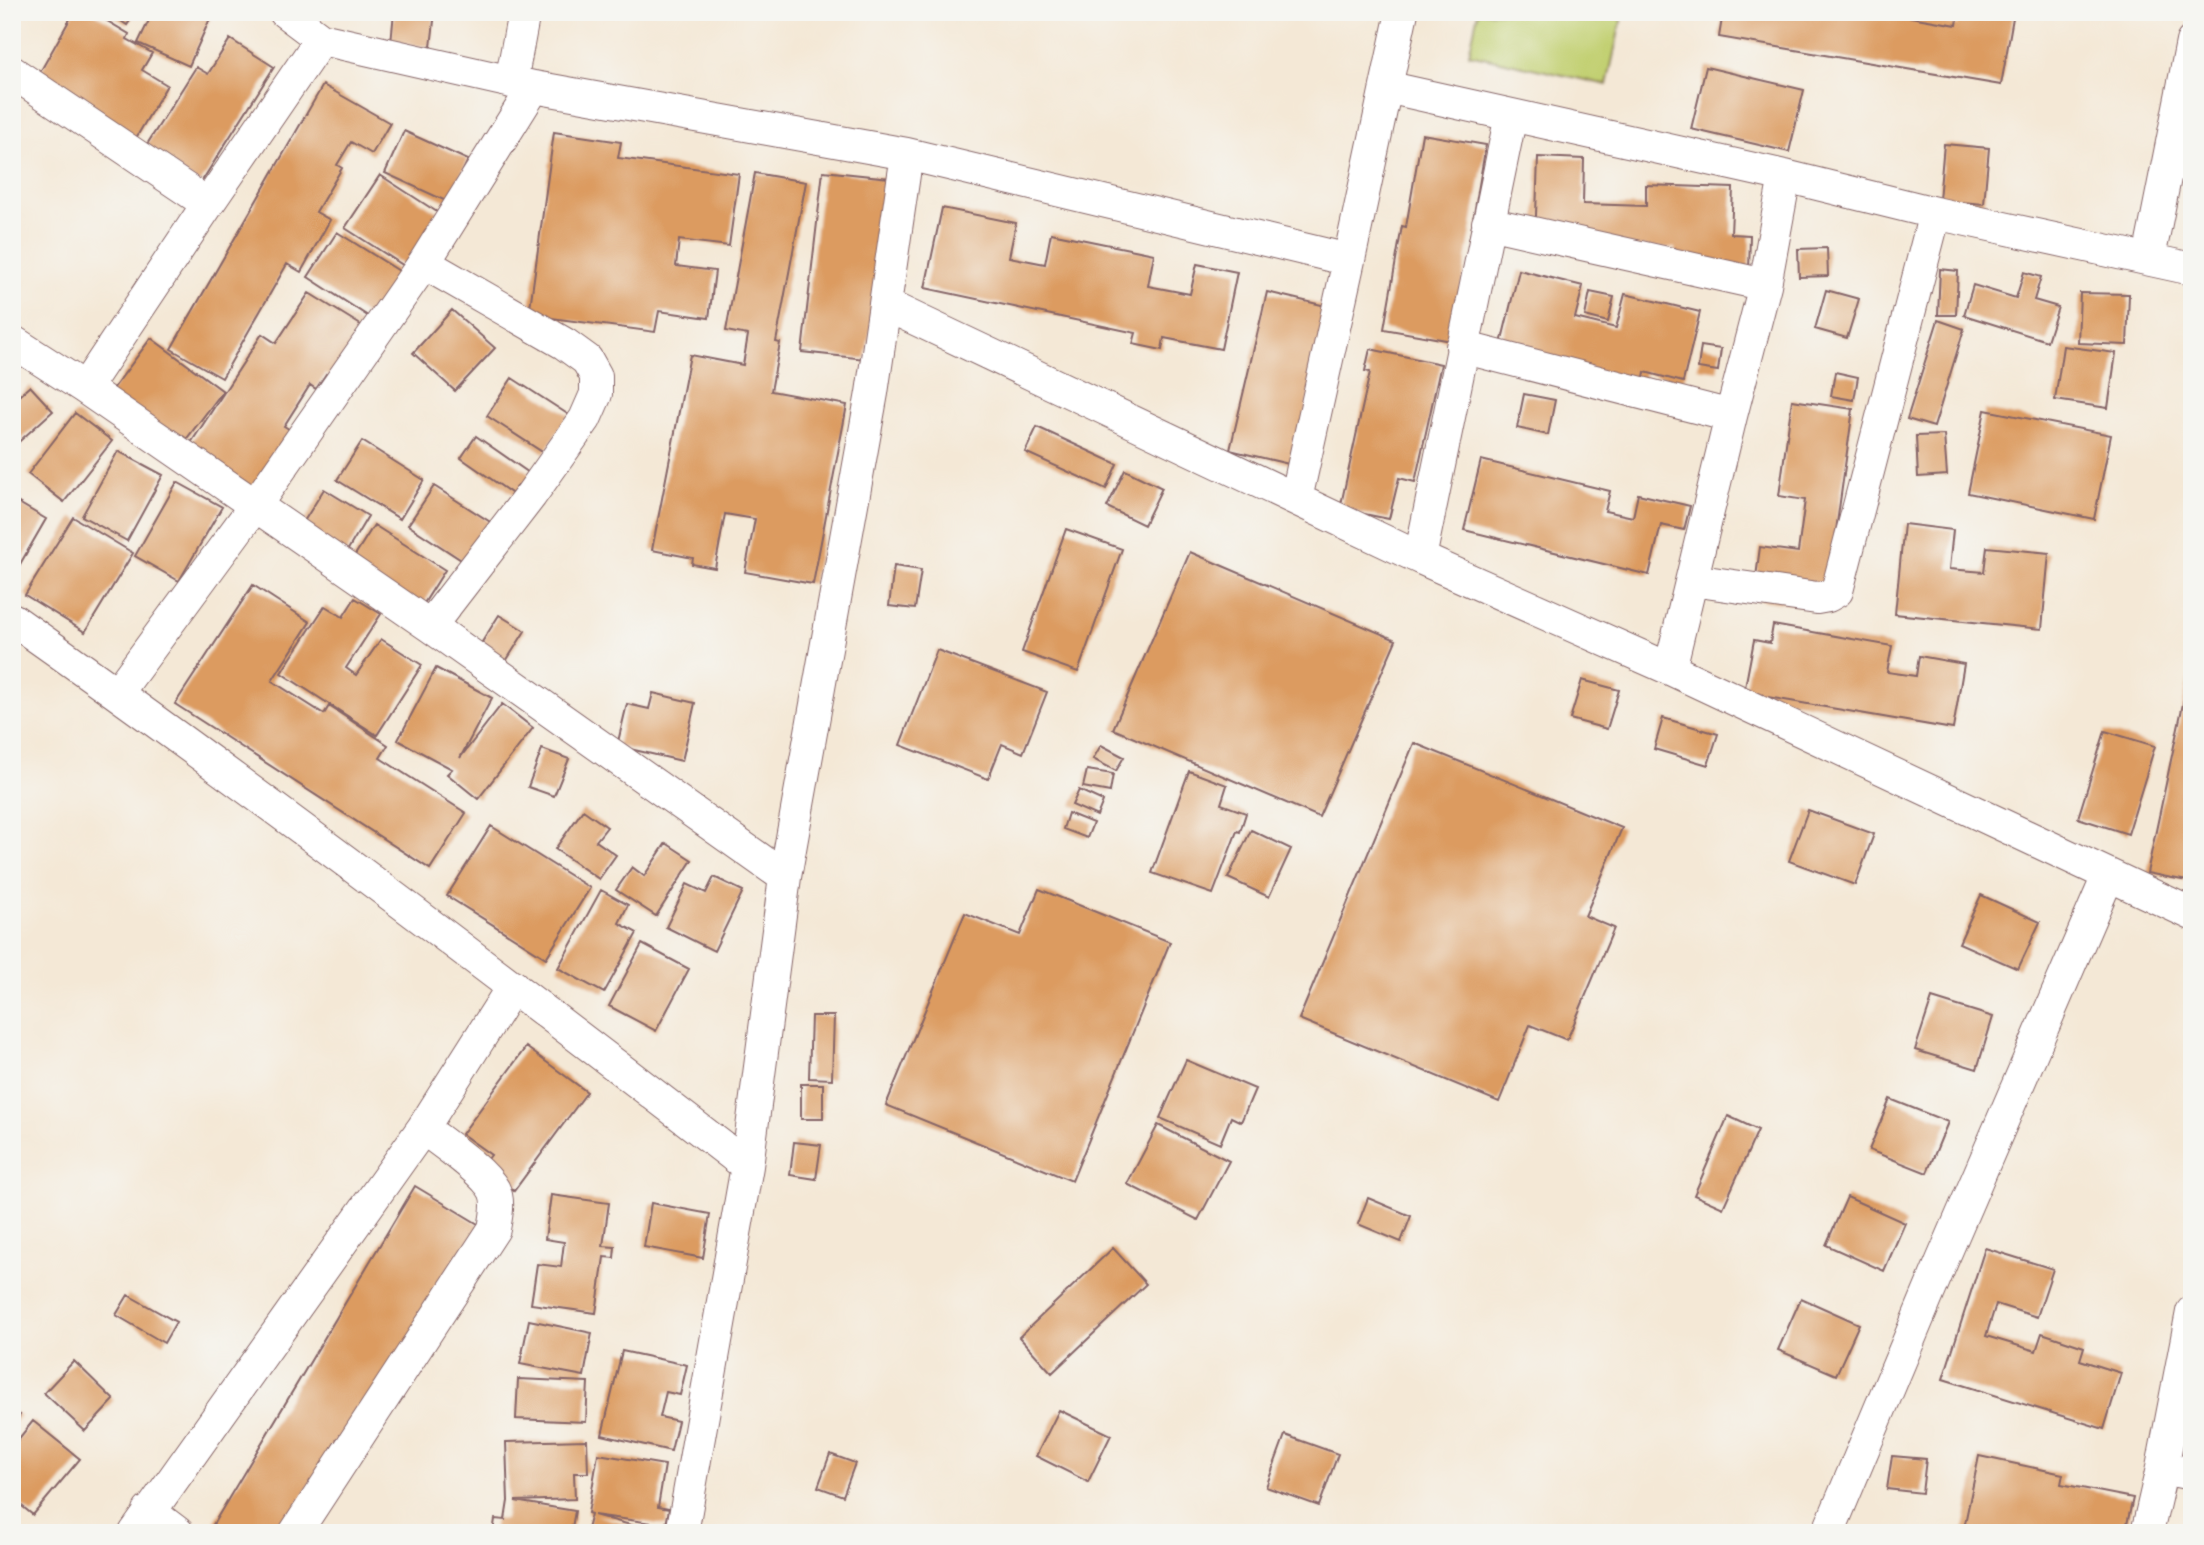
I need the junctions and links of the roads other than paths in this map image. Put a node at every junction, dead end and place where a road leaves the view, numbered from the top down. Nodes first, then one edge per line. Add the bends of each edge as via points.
1 (285, 12) edge
2 (524, 12) edge
3 (1402, 12) edge
4 (321, 38) junction
5 (2190, 52) edge
6 (12, 72) edge
7 (523, 85) junction
8 (1386, 87) junction
9 (1511, 115) junction
10 (907, 154) junction
11 (1785, 176) junction
12 (208, 204) junction
13 (1935, 213) junction
14 (1488, 223) junction
15 (2150, 258) junction
16 (1349, 260) junction
17 (424, 263) junction
18 (2192, 269) edge
19 (1765, 285) junction
20 (886, 305) junction
21 (12, 341) edge
22 (1462, 347) junction
23 (85, 388) junction
24 (1731, 416) junction
25 (1296, 499) junction
26 (254, 507) junction
27 (1420, 558) junction
28 (1692, 580) junction
29 (12, 619) edge
30 (430, 626) junction
31 (1670, 669) junction
32 (117, 693) junction
33 (2108, 876) junction
34 (785, 877) junction
35 (2192, 914) edge
36 (513, 986) junction
37 (423, 1128) junction
38 (747, 1166) junction
39 (2192, 1312) edge
40 (2177, 1471) edge
41 (142, 1522) edge
42 (178, 1533) edge
43 (295, 1533) edge
44 (682, 1533) edge
45 (1828, 1533) edge
46 (2147, 1533) edge

1 - 4 street
2 - 7 street
3 - 8 street
4 - 7 street
4 - 12 street
5 - 15 street
6 - 12 street
7 - 10 street
7 - 17 street
8 - 9 street
8 - 16 street
9 - 11 street
9 - 14 street
10 - 16 street
10 - 20 street
11 - 13 street
11 - 19 street
12 - 23 street
13 - 15 street
13 - 28 street via 1837,591 1817,598
14 - 19 street
14 - 22 street
15 - 18 street
16 - 25 street
17 - 26 street
17 - 30 street via 565,344 587,360 596,376 596,394 585,419
19 - 24 street
20 - 25 street
20 - 34 street
21 - 23 street
22 - 24 street
22 - 27 street
23 - 26 street
24 - 28 street
25 - 27 street
26 - 30 street
26 - 32 street
27 - 31 street
28 - 31 street
29 - 32 street
30 - 34 street
31 - 33 street
32 - 36 street
33 - 35 street
33 - 45 street
34 - 38 street
36 - 37 street
36 - 38 street
37 - 41 street
37 - 43 street via 495,1191 494,1229
38 - 44 street
39 - 40 street
40 - 46 street
41 - 42 street

